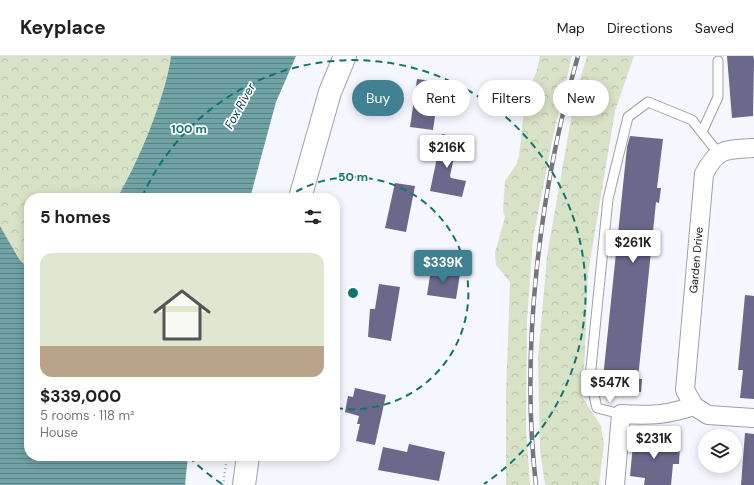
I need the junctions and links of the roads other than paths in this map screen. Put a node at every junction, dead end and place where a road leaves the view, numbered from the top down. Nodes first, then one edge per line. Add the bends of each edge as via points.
1 (345, 56) edge
2 (718, 61) dead end
3 (702, 132) junction
4 (754, 148) edge
5 (719, 154) junction
6 (301, 193) edge
7 (694, 406) junction
8 (621, 414) junction
9 (754, 418) edge
10 (247, 461) edge
11 (244, 485) edge
12 (615, 485) edge

1 - 6 street via 330,92
2 - 3 lane via 718,97
3 - 5 lane
3 - 8 lane via 692,120 648,102 628,117 608,199 590,378 597,408
4 - 5 street via 728,150
5 - 7 street, Garden Drive via 712,158 704,174 685,390
7 - 8 street via 651,416
7 - 9 street via 708,415
8 - 12 street
10 - 11 street

